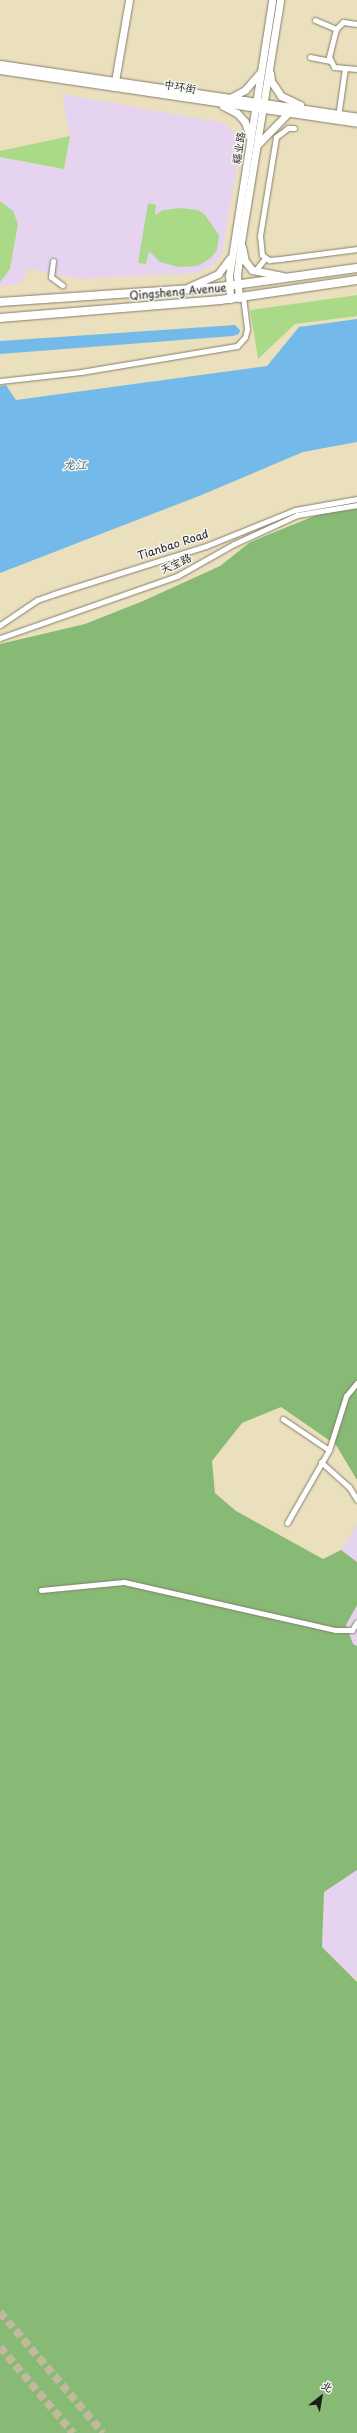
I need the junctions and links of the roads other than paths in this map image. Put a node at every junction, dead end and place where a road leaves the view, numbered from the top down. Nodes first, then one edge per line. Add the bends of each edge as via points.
1 (129, 0) edge
2 (272, 0) edge
3 (280, 0) edge
4 (315, 20) dead end
5 (357, 24) edge
6 (336, 29) junction
7 (310, 57) dead end
8 (0, 60) edge
9 (331, 61) junction
10 (0, 64) edge
11 (10, 68) junction
12 (345, 68) junction
13 (269, 69) junction
14 (0, 70) edge
15 (357, 70) edge
16 (261, 72) junction
17 (0, 74) edge
18 (115, 85) junction
19 (229, 98) junction
20 (205, 102) junction
21 (260, 106) junction
22 (307, 110) junction
23 (288, 113) junction
24 (338, 117) junction
25 (357, 117) edge
26 (357, 123) edge
27 (294, 128) dead end
28 (255, 144) junction
29 (241, 242) junction
30 (357, 249) edge
31 (232, 254) junction
32 (265, 258) junction
33 (53, 261) dead end
34 (357, 268) edge
35 (255, 272) junction
36 (294, 277) junction
37 (357, 280) edge
38 (62, 285) dead end
39 (234, 286) junction
40 (180, 290) junction
41 (237, 298) junction
42 (0, 302) edge
43 (0, 318) edge
44 (0, 381) edge
45 (357, 499) edge
46 (357, 505) edge
47 (0, 625) edge
48 (0, 638) edge
49 (357, 1383) edge
50 (283, 1419) dead end
51 (328, 1450) junction
52 (322, 1462) junction
53 (357, 1500) edge
54 (287, 1523) dead end
55 (41, 1590) dead end
56 (357, 1622) edge

1 - 18 street
2 - 16 street, 福业路
3 - 13 street, 福业路
4 - 6 street
5 - 6 street via 343,22
6 - 9 street via 331,42
7 - 9 street
8 - 11 street
9 - 12 street via 334,67
10 - 11 street, 中环街
11 - 14 street, 中环街
11 - 17 street
11 - 18 street, 中环街
12 - 15 street
12 - 24 street
13 - 21 street, 福业路
13 - 22 street via 271,81 281,96
16 - 19 street via 245,90
16 - 21 street, 福业路
18 - 19 street, 中环街
18 - 20 street, 中环街
19 - 21 street, 中环街
20 - 21 street, 中环街
20 - 28 street via 237,113
21 - 22 street, 中环街
21 - 23 street, 中环街
21 - 28 street, 福业路
22 - 24 street, 中环街
23 - 24 street, 中环街
23 - 28 street
24 - 25 street, 中环街
24 - 26 street, 中环街
27 - 32 street via 288,128 276,137 260,236 262,255
28 - 29 street, 福业路
28 - 31 street, 福业路
29 - 35 street via 245,261
29 - 39 street, 福业路
30 - 32 street via 280,259
31 - 39 street, 福业路
31 - 40 street via 218,274
32 - 35 street
33 - 38 street via 51,277
34 - 36 main road, Qingsheng Avenue
35 - 36 street
36 - 39 main road, Qingsheng Avenue
37 - 41 main road, Qingsheng Avenue
39 - 40 main road, Qingsheng Avenue
39 - 41 street, 福业路
40 - 42 main road, Qingsheng Avenue
41 - 43 main road, Qingsheng Avenue
41 - 44 street via 247,329 245,337 237,346 81,372
45 - 47 street, Tianbao Road via 295,510 206,546 54,594 37,600
46 - 48 street, 天宝路 via 297,515 234,544 177,576
49 - 51 street via 346,1396
50 - 51 street
51 - 52 street
52 - 53 street via 349,1487
52 - 54 street
55 - 56 street via 124,1582 336,1630 352,1630

